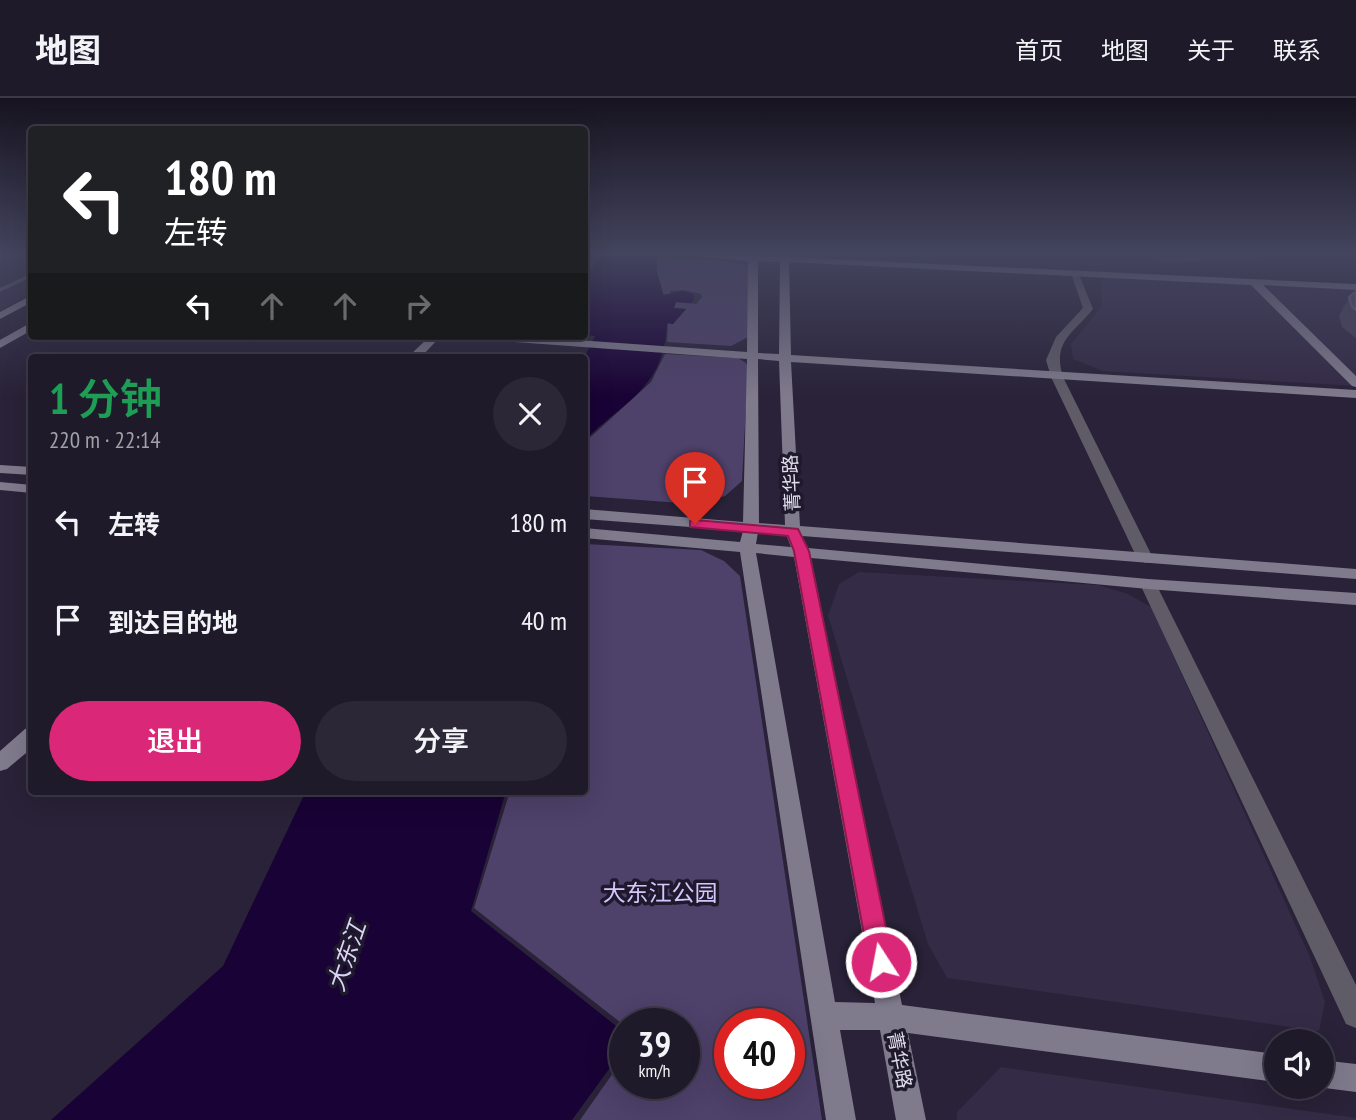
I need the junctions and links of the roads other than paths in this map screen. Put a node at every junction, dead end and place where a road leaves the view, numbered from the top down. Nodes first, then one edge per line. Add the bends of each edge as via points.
1 (25, 302) edge
2 (752, 302) edge
3 (784, 302) edge
4 (1086, 302) edge
5 (1274, 302) edge
6 (0, 316) edge
7 (28, 328) edge
8 (432, 340) edge
9 (539, 340) edge
10 (0, 345) edge
11 (417, 354) edge
12 (751, 354) junction
13 (785, 356) junction
14 (1058, 377) junction
15 (1356, 383) edge
16 (1356, 394) edge
17 (0, 469) edge
18 (28, 471) edge
19 (0, 486) edge
20 (28, 489) edge
21 (588, 515) edge
22 (793, 532) junction
23 (588, 533) edge
24 (749, 538) junction
25 (801, 551) junction
26 (1145, 558) junction
27 (1356, 574) edge
28 (1148, 584) junction
29 (1356, 599) edge
30 (28, 738) edge
31 (0, 763) edge
32 (1356, 1014) edge
33 (825, 1016) junction
34 (892, 1017) junction
35 (1264, 1066) edge
36 (1334, 1075) edge
37 (1356, 1078) edge
38 (841, 1120) edge
39 (911, 1120) edge

1 - 6 street
2 - 12 street
3 - 13 street, 菁华路
4 - 14 street via 1088,309 1055,348 1052,359
5 - 15 street
7 - 10 street
8 - 11 street
9 - 12 street
12 - 13 street
12 - 24 street
13 - 14 street
13 - 22 street, 菁华路
14 - 16 street
14 - 26 street
17 - 18 street
19 - 20 street
21 - 24 street
22 - 24 street
22 - 25 street, 菁华路
22 - 26 street
23 - 24 street
24 - 25 street
24 - 33 street
25 - 28 street
25 - 34 street, 菁华路
26 - 27 street
28 - 29 street
28 - 32 street
30 - 31 street
33 - 34 street
33 - 38 street
34 - 35 street
34 - 39 street, 菁华路
36 - 37 street

